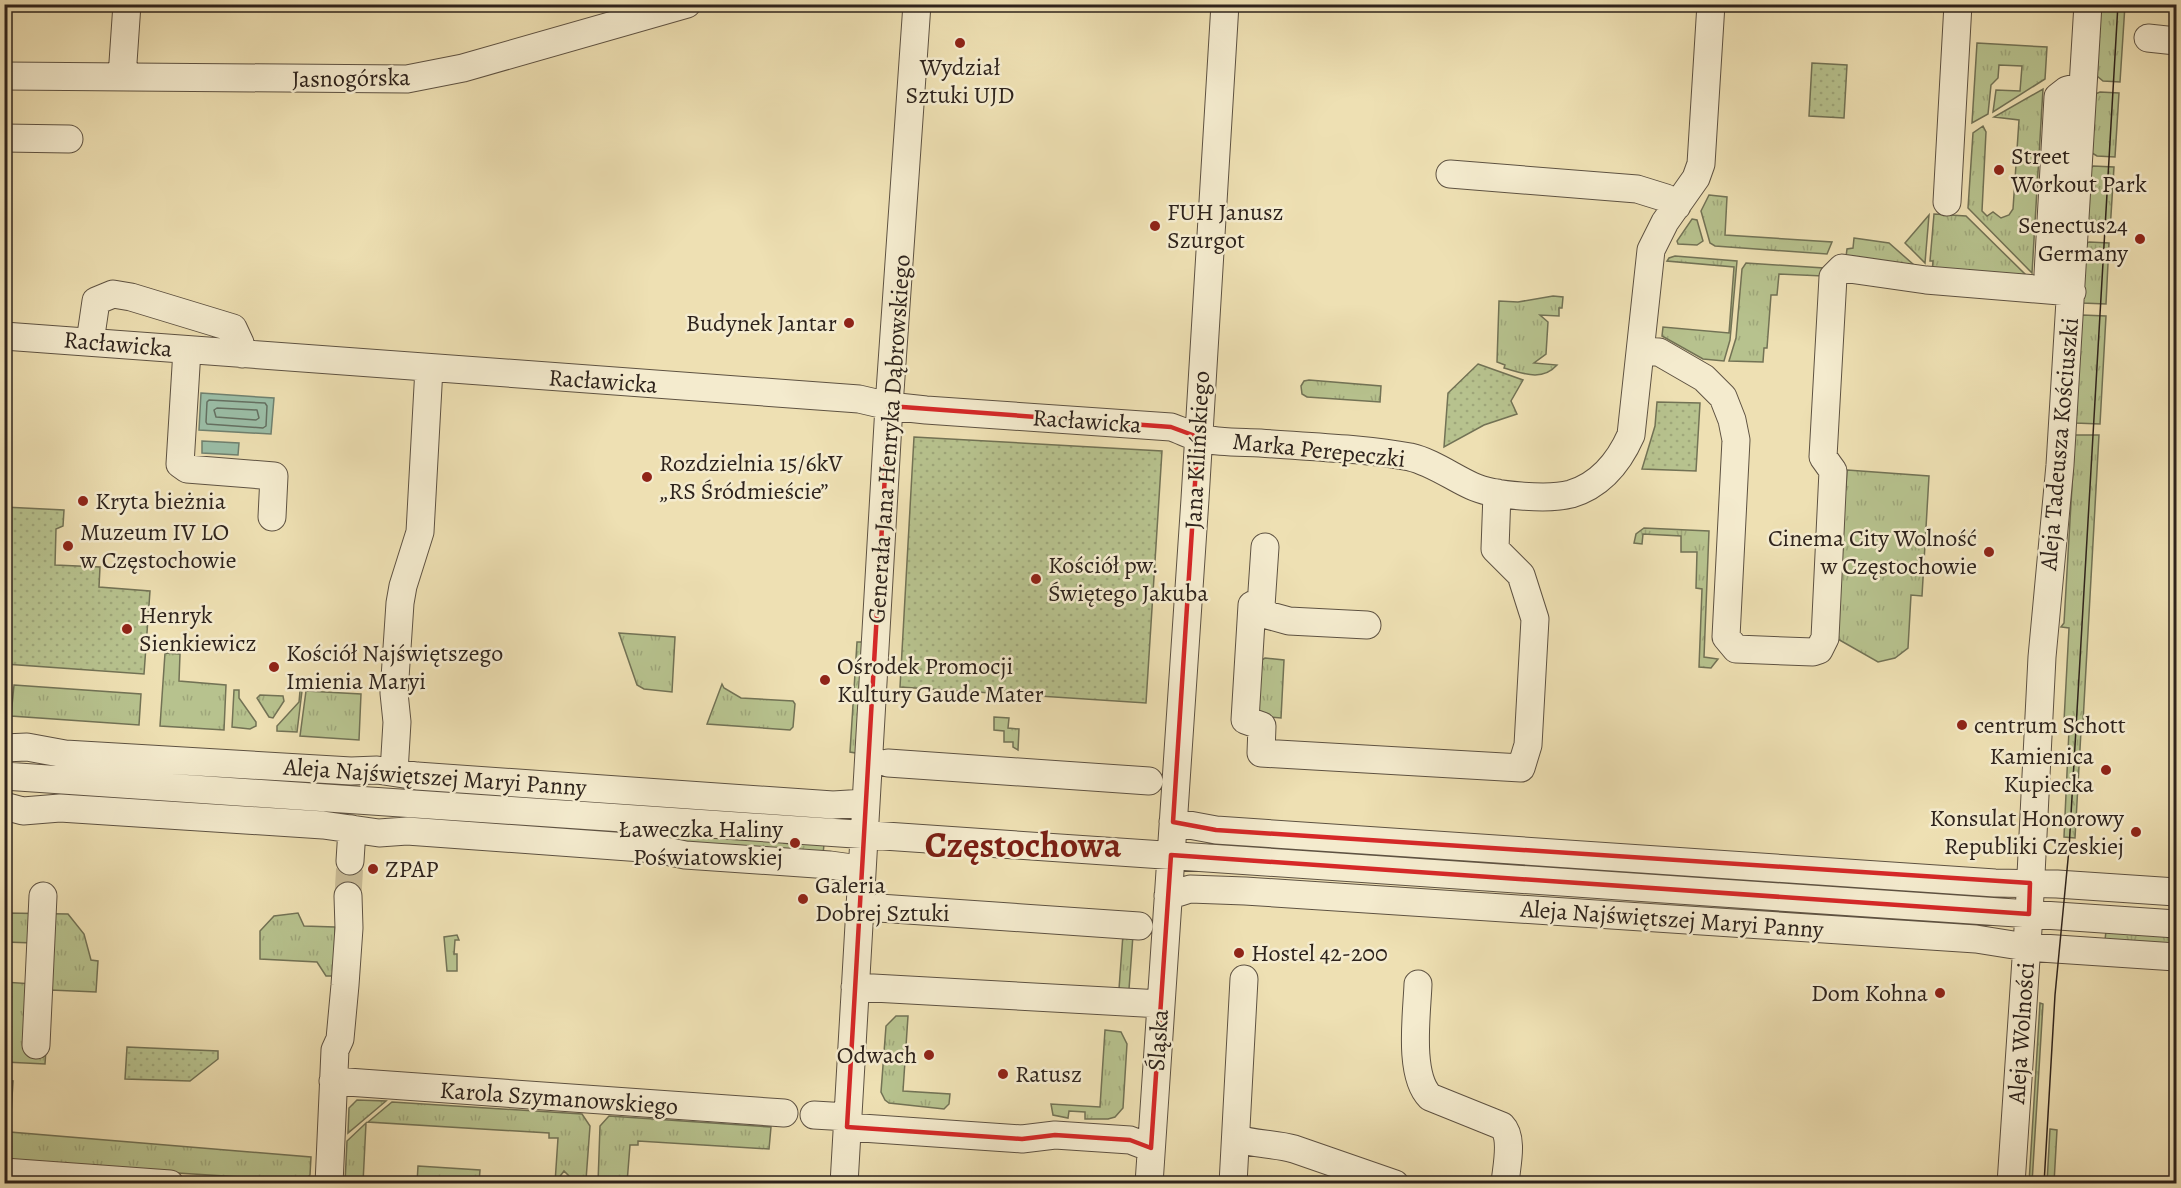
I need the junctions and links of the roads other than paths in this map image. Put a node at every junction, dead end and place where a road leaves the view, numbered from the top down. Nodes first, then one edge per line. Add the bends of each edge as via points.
1 (127, 4) edge
2 (687, 4) edge
3 (917, 4) edge
4 (1225, 4) edge
5 (1711, 4) edge
6 (1958, 4) edge
7 (2088, 4) edge
8 (2148, 38) dead end
9 (2176, 41) edge
10 (4, 76) edge
11 (122, 77) junction
12 (4, 138) edge
13 (69, 139) dead end
14 (1450, 174) dead end
15 (1947, 202) dead end
16 (1677, 206) junction
17 (2072, 292) junction
18 (4, 336) edge
19 (90, 342) junction
20 (187, 350) junction
21 (1641, 351) junction
22 (242, 354) junction
23 (429, 368) junction
24 (889, 406) junction
25 (1198, 437) junction
26 (1497, 493) junction
27 (272, 517) dead end
28 (1265, 547) dead end
29 (1261, 606) junction
30 (1367, 624) dead end
31 (4, 748) edge
32 (888, 763) dead end
33 (327, 769) junction
34 (394, 772) junction
35 (4, 776) edge
36 (1149, 781) dead end
37 (325, 798) junction
38 (866, 803) junction
39 (4, 806) edge
40 (1173, 822) junction
41 (323, 825) junction
42 (352, 829) junction
43 (859, 836) junction
44 (1171, 855) junction
45 (350, 861) tunnel mouth
46 (861, 873) junction
47 (2030, 883) junction
48 (2176, 892) edge
49 (43, 896) dead end
50 (348, 896) tunnel mouth
51 (1168, 896) junction
52 (879, 908) dead end
53 (2029, 914) junction
54 (2176, 924) edge
55 (1139, 926) dead end
56 (2026, 947) junction
57 (2176, 957) edge
58 (1244, 979) dead end
59 (1418, 984) dead end
60 (855, 987) junction
61 (1161, 1004) junction
62 (36, 1044) dead end
63 (333, 1082) junction
64 (784, 1113) dead end
65 (814, 1115) dead end
66 (847, 1122) junction
67 (1236, 1138) junction
68 (1151, 1148) junction
69 (4, 1172) edge
70 (170, 1184) edge
71 (329, 1184) edge
72 (844, 1184) edge
73 (1149, 1184) edge
74 (1233, 1184) edge
75 (1395, 1184) edge
76 (1505, 1184) edge
77 (2011, 1184) edge

1 - 11 street
2 - 11 street, Jasnogórska via 464,68 407,79
3 - 24 street, Generała Jana Henryka Dąbrowskiego
4 - 25 street, Jana Kilińskiego
5 - 16 street, Marka Perepeczki via 1701,164
6 - 15 street
7 - 17 street, Aleja Tadeusza Kościuszki
8 - 9 street
10 - 11 street, Jasnogórska
12 - 13 street
14 - 16 street via 1637,189 1666,198
16 - 21 street, Marka Perepeczki via 1651,250
17 - 21 street via 1926,280 1842,268 1833,277 1822,457 1833,471 1825,638 1819,650 1813,652 1736,649 1726,637 1736,440 1732,420 1723,397 1704,378 1659,352
17 - 47 street, Aleja Tadeusza Kościuszki via 2046,600
18 - 19 street, Racławicka
19 - 20 street, Racławicka
19 - 22 street via 96,301 112,294 233,328
20 - 22 street, Racławicka
20 - 27 street via 180,464 187,469 274,476
21 - 26 street, Marka Perepeczki via 1631,435 1607,474 1572,494 1550,497
22 - 23 street, Racławicka
23 - 24 street, Racławicka via 859,399
23 - 34 street via 420,532 400,603
24 - 25 street, Racławicka via 1171,426
24 - 38 street, Generała Jana Henryka Dąbrowskiego
25 - 26 street, Marka Perepeczki via 1410,457
25 - 40 street, Jana Kilińskiego
26 - 29 street via 1495,549 1521,574 1535,619 1528,745 1521,768 1261,753 1262,726 1245,720 1252,605
28 - 29 street
29 - 30 street via 1267,615 1289,621
31 - 33 street, Aleja Najświętszej Maryi Panny
32 - 36 street
33 - 34 street, Aleja Najświętszej Maryi Panny
33 - 37 street
34 - 38 street, Aleja Najświętszej Maryi Panny via 821,804
35 - 37 street
37 - 41 street
37 - 43 street
38 - 43 street, Generała Jana Henryka Dąbrowskiego
39 - 41 street
40 - 44 street, Jana Kilińskiego
40 - 47 street via 1210,830
41 - 42 street
42 - 45 street
42 - 46 street via 656,849 685,855 830,865
43 - 44 street
43 - 46 street, Generała Jana Henryka Dąbrowskiego
44 - 51 street, Jana Kilińskiego
44 - 53 street
46 - 60 street, Generała Jana Henryka Dąbrowskiego
47 - 48 street
47 - 53 street, Aleja Wolności
49 - 62 street
50 - 63 street via 345,985
51 - 56 street, Aleja Najświętszej Maryi Panny via 1190,889 1245,891 1976,939
51 - 61 street, Śląska
52 - 55 street
53 - 54 street
53 - 56 street, Aleja Wolności
56 - 57 street, Aleja Najświętszej Maryi Panny
56 - 77 street, Aleja Wolności
58 - 67 street
59 - 76 street via 1416,1049 1424,1091 1506,1130
60 - 61 street
60 - 66 street, Generała Jana Henryka Dąbrowskiego
61 - 68 street, Śląska
63 - 64 street, Karola Szymanowskiego
63 - 71 street
65 - 66 street
66 - 68 street via 1022,1139 1055,1136 1130,1140
66 - 72 street, Generała Jana Henryka Dąbrowskiego
67 - 74 street
67 - 75 street via 1294,1149
68 - 73 street, Śląska
69 - 70 street

